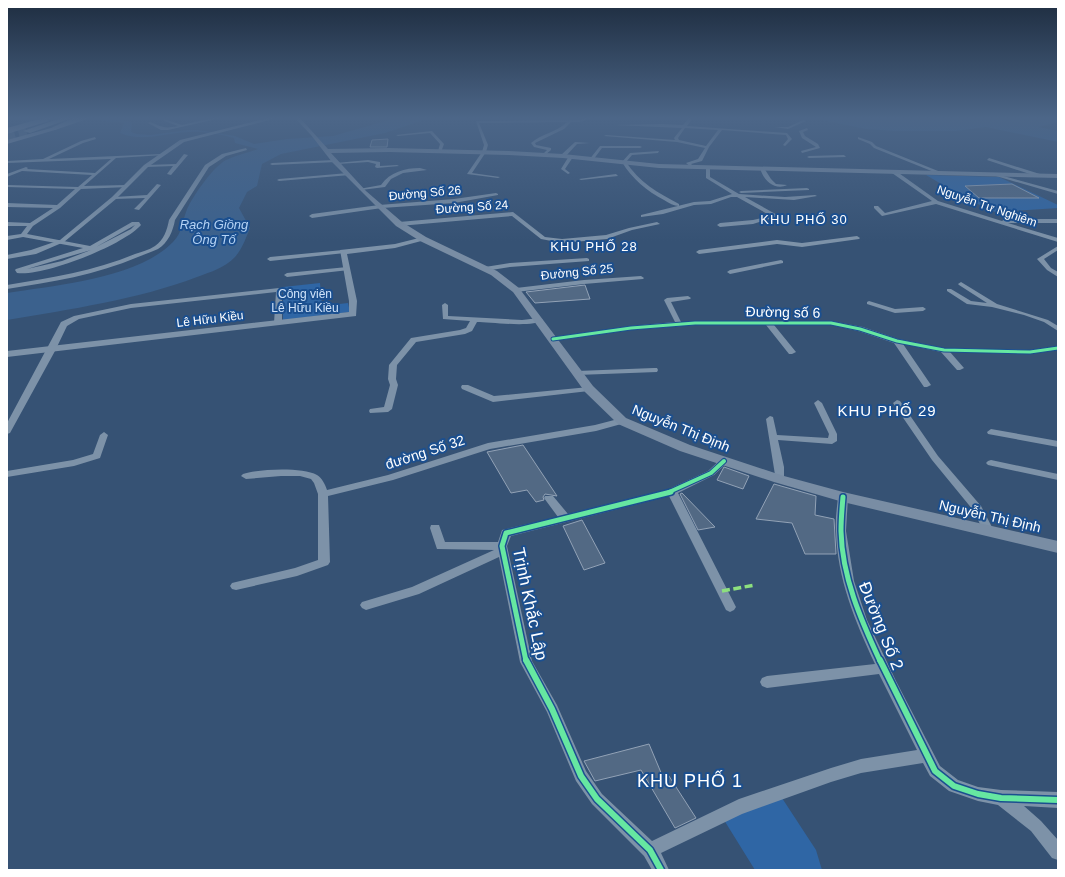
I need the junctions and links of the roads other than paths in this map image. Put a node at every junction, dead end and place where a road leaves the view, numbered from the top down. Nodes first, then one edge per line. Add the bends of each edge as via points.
1 (69, 159) edge
2 (113, 159) edge
3 (156, 159) edge
4 (183, 159) edge
5 (218, 159) edge
6 (305, 159) edge
7 (335, 159) edge
8 (358, 159) edge
9 (479, 159) edge
10 (570, 159) edge
11 (591, 159) edge
12 (627, 159) edge
13 (701, 159) edge
14 (905, 159) edge
15 (989, 159) dead end
16 (43, 160) junction
17 (7, 162) edge
18 (624, 162) junction
19 (272, 164) dead end
20 (178, 165) junction
21 (146, 166) junction
22 (397, 166) dead end
23 (692, 167) junction
24 (708, 168) junction
25 (762, 169) junction
26 (21, 170) junction
27 (424, 170) dead end
28 (894, 172) junction
29 (568, 173) dead end
30 (941, 173) junction
31 (97, 174) junction
32 (169, 174) dead end
33 (348, 174) junction
34 (616, 175) dead end
35 (998, 175) junction
36 (7, 176) edge
37 (1041, 176) junction
38 (1058, 176) edge
39 (498, 177) dead end
40 (581, 179) dead end
41 (279, 180) dead end
42 (804, 184) dead end
43 (159, 185) dead end
44 (7, 186) edge
45 (126, 186) junction
46 (80, 188) junction
47 (361, 189) junction
48 (808, 189) dead end
49 (7, 190) edge
50 (75, 192) junction
51 (732, 192) junction
52 (1058, 193) edge
53 (496, 194) dead end
54 (149, 196) junction
55 (741, 196) junction
56 (815, 196) dead end
57 (114, 198) junction
58 (936, 202) junction
59 (7, 205) edge
60 (677, 205) dead end
61 (58, 207) junction
62 (379, 208) junction
63 (137, 209) dead end
64 (910, 209) junction
65 (312, 216) dead end
66 (643, 216) dead end
67 (993, 220) junction
68 (1058, 221) edge
69 (7, 224) edge
70 (399, 224) junction
71 (657, 224) dead end
72 (30, 225) junction
73 (720, 225) dead end
74 (23, 235) junction
75 (7, 238) edge
76 (857, 238) dead end
77 (423, 239) junction
78 (1058, 240) edge
79 (62, 241) junction
80 (91, 248) junction
81 (1058, 248) edge
82 (100, 250) junction
83 (343, 252) junction
84 (699, 252) dead end
85 (7, 257) edge
86 (270, 260) dead end
87 (587, 260) dead end
88 (782, 262) dead end
89 (347, 269) junction
90 (485, 269) junction
91 (1049, 269) junction
92 (1058, 270) edge
93 (730, 272) dead end
94 (287, 275) dead end
95 (1058, 275) edge
96 (641, 278) dead end
97 (961, 284) dead end
98 (7, 286) edge
99 (516, 290) junction
100 (949, 290) dead end
101 (688, 298) dead end
102 (869, 303) dead end
103 (445, 305) dead end
104 (997, 306) junction
105 (923, 309) dead end
106 (474, 320) junction
107 (539, 320) junction
108 (768, 322) junction
109 (278, 323) junction
110 (679, 324) junction
111 (1058, 329) edge
112 (553, 339) junction
113 (897, 341) junction
114 (1058, 348) edge
115 (52, 350) junction
116 (944, 350) junction
117 (792, 352) dead end
118 (7, 354) edge
119 (960, 368) dead end
120 (654, 370) dead end
121 (577, 373) junction
122 (927, 385) dead end
123 (465, 387) dead end
124 (589, 389) junction
125 (818, 403) dead end
126 (897, 403) dead end
127 (373, 411) dead end
128 (770, 420) dead end
129 (622, 421) junction
130 (7, 431) edge
131 (991, 432) dead end
132 (104, 435) dead end
133 (774, 438) junction
134 (1058, 444) edge
135 (724, 461) junction
136 (990, 463) dead end
137 (7, 474) edge
138 (246, 476) dead end
139 (1058, 477) edge
140 (779, 479) junction
141 (672, 492) junction
142 (323, 494) junction
143 (843, 497) junction
144 (549, 498) dead end
145 (565, 518) junction
146 (434, 528) dead end
147 (989, 531) junction
148 (1058, 547) edge
149 (502, 549) junction
150 (236, 586) dead end
151 (366, 605) dead end
152 (730, 607) dead end
153 (884, 668) junction
154 (767, 682) dead end
155 (928, 755) junction
156 (1001, 798) junction
157 (1058, 800) edge
158 (650, 850) junction
159 (1058, 852) edge
160 (662, 870) edge

1 - 16 street
2 - 31 street
3 - 21 street
4 - 20 street
5 - 98 street via 207,166 172,220 164,240 157,247 119,263 69,278
6 - 19 street
7 - 33 main road, Nguyễn Thị Định
8 - 22 street via 378,162 376,167
9 - 39 street via 469,174
10 - 29 street via 563,169
11 - 18 main road
12 - 18 street
13 - 23 street via 688,163
14 - 30 street
15 - 37 street
16 - 17 street
16 - 26 street
18 - 23 main road
18 - 60 street via 650,191
20 - 21 street
20 - 32 street
21 - 45 street
23 - 24 main road
24 - 25 main road
24 - 51 street via 708,177
25 - 28 main road
25 - 42 street via 776,185
26 - 31 street
26 - 36 street
27 - 47 street via 409,170 389,179 383,186
28 - 30 main road
28 - 58 street, Nguyễn Tư Nghiêm
30 - 35 main road
31 - 46 street
33 - 41 street
33 - 47 main road, Nguyễn Thị Định
34 - 40 street
35 - 37 main road
35 - 52 street
37 - 38 main road
43 - 54 street
44 - 46 street
45 - 46 street
45 - 57 street
46 - 50 street
47 - 62 main road, Nguyễn Thị Định
48 - 51 street
49 - 50 street
50 - 61 street
51 - 55 street
53 - 62 street, Đường Số 26
54 - 57 street
54 - 63 street
55 - 56 street via 776,200
55 - 66 street via 725,196 713,202
55 - 73 street via 776,216 753,222
57 - 79 street
58 - 64 street
58 - 67 street, Nguyễn Tư Nghiêm
59 - 61 street
61 - 72 street
62 - 65 street, Đường Số 26
62 - 70 main road, Nguyễn Thị Định
64 - 64 street via 896,208 876,207 884,215
67 - 68 street
67 - 78 street, Nguyễn Tư Nghiêm
69 - 72 street
70 - 71 street, Đường Số 24 via 513,214 543,238 562,241 607,237
70 - 77 main road, Nguyễn Thị Định
72 - 74 street
74 - 75 street
74 - 79 street
76 - 84 street via 802,245 774,243
77 - 83 street via 395,246
77 - 90 main road, Nguyễn Thị Định
79 - 80 street
79 - 85 street via 33,252
80 - 82 street
80 - 82 street via 121,232 130,224 137,223 133,230
80 - 82 street via 18,270 26,271 56,264
81 - 91 street via 1040,259
83 - 86 street
83 - 89 street, Lê Hữu Kiều
87 - 90 street via 510,264
88 - 93 street
89 - 94 street
89 - 109 street, Lê Hữu Kiều via 353,314
90 - 99 main road, Nguyễn Thị Định
91 - 92 street
91 - 95 street
96 - 99 street, Đường Số 25
97 - 104 street
99 - 107 main road, Nguyễn Thị Định
100 - 104 street via 969,303
101 - 110 street via 667,300
102 - 105 street via 895,310
103 - 106 street via 445,318
104 - 111 street via 1046,321
106 - 107 street
106 - 127 street via 469,329 462,332 414,340 394,365 394,385 388,409
107 - 112 main road, Nguyễn Thị Định
108 - 110 street, Đường số 6
108 - 113 street, Đường số 6 via 831,323
108 - 117 street
109 - 115 street, Lê Hữu Kiều
109 - 115 street via 279,290 142,305 93,313 69,320 63,325
110 - 112 street, Đường số 6
112 - 121 main road, Nguyễn Thị Định
113 - 116 street, Đường số 6
113 - 122 street
114 - 116 street, Đường số 6 via 1030,352
115 - 118 street, Lê Hữu Kiều
115 - 130 street
116 - 119 street
120 - 121 street
121 - 124 main road, Nguyễn Thị Định
123 - 124 street via 493,399
124 - 129 main road, Nguyễn Thị Định
125 - 133 street via 833,434 832,441
126 - 147 street via 935,458 977,508
128 - 133 street
129 - 135 main road, Nguyễn Thị Định
129 - 142 street, đường Số 32 via 596,428 488,446 390,478
131 - 134 street
132 - 137 street via 97,456 74,463
133 - 140 street
135 - 140 main road, Nguyễn Thị Định
135 - 141 street, Trịnh Khắc Lập via 711,473
136 - 139 street
138 - 142 street via 304,474 318,481
140 - 143 main road, Nguyễn Thị Định
141 - 145 street, Trịnh Khắc Lập
141 - 152 street
142 - 150 street via 324,562 297,572
143 - 147 main road, Nguyễn Thị Định
143 - 153 street, Đường Số 2 via 841,531 848,581 861,620
144 - 145 street
145 - 149 street, Trịnh Khắc Lập via 506,533
146 - 149 street via 441,546
147 - 148 main road, Nguyễn Thị Định
149 - 151 street via 415,591
149 - 158 street, Trịnh Khắc Lập via 526,662 552,708 582,776 597,799
153 - 154 street
153 - 155 street, Đường Số 2
155 - 156 street, Đường Số 2 via 935,771 954,786
155 - 158 street via 862,766 831,775 739,808
156 - 157 street, Đường Số 2
156 - 159 street via 1036,826
158 - 160 street, Trịnh Khắc Lập

